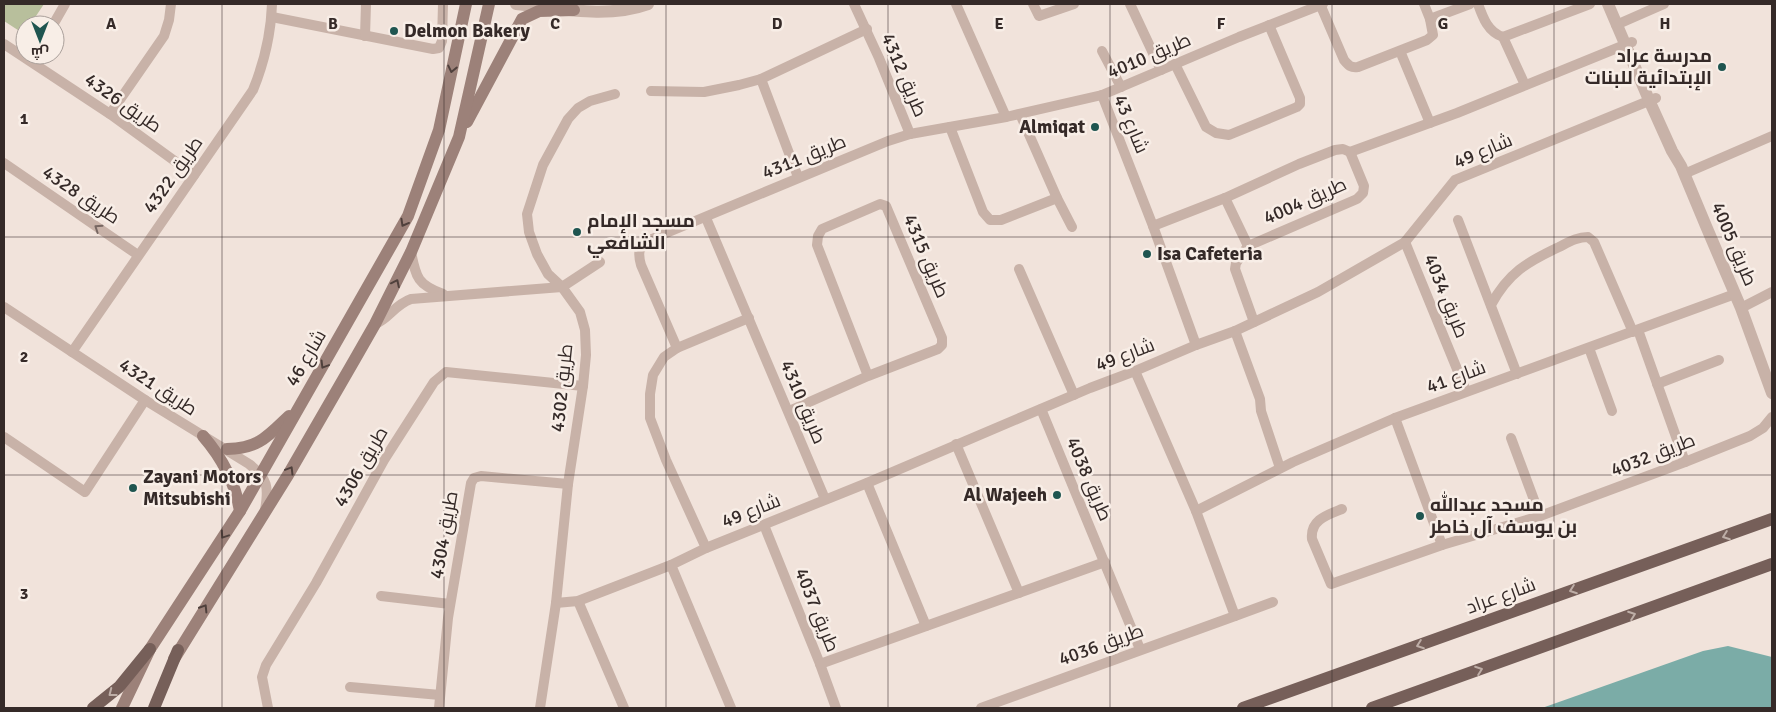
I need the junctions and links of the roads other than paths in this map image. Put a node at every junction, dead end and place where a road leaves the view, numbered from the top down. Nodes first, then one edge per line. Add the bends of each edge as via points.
1 (65, 4) edge
2 (171, 4) edge
3 (272, 4) edge
4 (366, 4) edge
5 (443, 4) edge
6 (466, 4) edge
7 (489, 4) edge
8 (516, 4) edge
9 (648, 4) edge
10 (854, 4) edge
11 (956, 4) edge
12 (1034, 4) edge
13 (1074, 4) edge
14 (1130, 4) edge
15 (1321, 4) edge
16 (1424, 4) edge
17 (1470, 4) edge
18 (1478, 4) edge
19 (1590, 4) edge
20 (1608, 4) edge
21 (1614, 4) edge
22 (1664, 4) edge
23 (574, 10) junction
24 (59, 15) edge
25 (272, 17) junction
26 (1430, 19) junction
27 (1619, 24) junction
28 (1269, 25) junction
29 (866, 29) junction
30 (365, 36) junction
31 (1504, 37) junction
32 (1629, 44) junction
33 (1102, 51) dead end
34 (1400, 51) junction
35 (1175, 64) junction
36 (41, 65) edge
37 (1161, 70) junction
38 (761, 79) junction
39 (1525, 85) junction
40 (1121, 87) junction
41 (651, 91) dead end
42 (615, 94) dead end
43 (1102, 95) junction
44 (1652, 99) junction
45 (110, 114) junction
46 (1020, 114) junction
47 (1006, 117) junction
48 (1430, 123) junction
49 (950, 127) junction
50 (910, 134) junction
51 (1772, 136) edge
52 (459, 137) junction
53 (1350, 152) junction
54 (4, 164) edge
55 (1682, 170) junction
56 (194, 175) junction
57 (798, 178) junction
58 (1057, 198) junction
59 (1226, 198) junction
60 (706, 218) junction
61 (1458, 220) dead end
62 (1153, 226) junction
63 (1072, 227) dead end
64 (1405, 242) junction
65 (1248, 246) junction
66 (411, 252) junction
67 (138, 255) junction
68 (600, 262) dead end
69 (1019, 269) dead end
70 (562, 287) junction
71 (1772, 292) edge
72 (1735, 294) junction
73 (446, 295) junction
74 (1491, 305) junction
75 (4, 307) edge
76 (1741, 308) junction
77 (750, 318) junction
78 (1254, 322) junction
79 (375, 324) junction
80 (1635, 331) junction
81 (1235, 332) junction
82 (1196, 345) junction
83 (677, 348) junction
84 (1589, 348) junction
85 (72, 352) junction
86 (1719, 360) dead end
87 (1135, 371) junction
88 (1517, 374) junction
89 (868, 376) junction
90 (1657, 384) junction
91 (583, 386) junction
92 (1466, 391) junction
93 (1772, 391) edge
94 (1074, 394) junction
95 (145, 400) junction
96 (300, 405) junction
97 (1041, 409) junction
98 (789, 411) junction
99 (1612, 411) dead end
100 (1772, 417) edge
101 (1394, 418) junction
102 (203, 436) junction
103 (4, 437) edge
104 (1511, 438) dead end
105 (956, 444) junction
106 (227, 449) junction
107 (1685, 462) junction
108 (1280, 468) junction
109 (261, 474) junction
110 (866, 483) junction
111 (568, 484) junction
112 (825, 499) junction
113 (1342, 510) dead end
114 (1196, 511) junction
115 (240, 512) junction
116 (264, 512) junction
117 (1540, 516) junction
118 (1772, 519) edge
119 (764, 525) junction
120 (1442, 545) junction
121 (706, 548) junction
122 (1105, 562) junction
123 (1772, 564) edge
124 (671, 565) junction
125 (1018, 593) junction
126 (382, 596) dead end
127 (578, 601) junction
128 (1273, 602) dead end
129 (556, 603) junction
130 (450, 604) junction
131 (1235, 616) junction
132 (926, 626) junction
133 (150, 649) junction
134 (1140, 649) junction
135 (178, 650) junction
136 (820, 664) junction
137 (350, 687) dead end
138 (440, 695) junction
139 (1378, 707) edge
140 (93, 708) edge
141 (122, 708) edge
142 (148, 708) edge
143 (154, 708) edge
144 (268, 708) edge
145 (439, 708) edge
146 (540, 708) edge
147 (624, 708) edge
148 (731, 708) edge
149 (836, 708) edge
150 (981, 708) edge
151 (1243, 708) edge

1 - 24 street
2 - 45 street via 164,36
3 - 25 street, طريق 4322
4 - 30 street
5 - 30 street via 439,48
6 -> 96 main road, شارع 46 via 439,130 408,216
7 - 52 main road
8 - 23 street
9 - 23 street via 625,11
10 - 29 street, طريق 4312
11 - 47 street
12 - 13 street via 1039,16
14 - 37 street
15 - 28 street, طريق 4010
15 - 34 street, طريق 4010 via 1348,66 1358,67
16 - 26 street
17 - 26 street
18 - 31 street via 1486,23 1495,34
19 - 31 street
20 - 27 street, طريق 4005
21 - 27 street, طريق 4005
22 - 27 street
23 - 52 main road via 539,11 522,19
25 - 30 street
25 - 56 street, طريق 4322 via 254,90
26 - 34 street via 1433,35
27 - 32 street, طريق 4005
28 - 35 street, طريق 4010
28 - 35 street via 1300,98 1297,107 1229,135 1216,133 1206,127
29 - 38 street, طريق 4312
29 - 50 street, طريق 4312
31 - 39 street
32 - 39 street, طريق 4004
32 - 44 street, طريق 4005
33 - 40 street
34 - 48 street
35 - 37 street, طريق 4010
36 - 45 street, طريق 4326
37 - 40 street, طريق 4010
38 - 41 street, طريق 4312 via 704,92
38 - 57 street
39 - 48 street, طريق 4004
40 - 43 street, طريق 4010
42 - 70 street, طريق 4302 via 590,100 568,119 543,165 527,214 528,232 537,254 548,274
43 - 46 street, شارع 43
43 - 62 street, شارع 43
44 - 55 street, طريق 4005
44 - 64 street, شارع 49 via 1455,180
45 - 56 street, طريق 4326
46 - 47 street, شارع 43
46 - 58 street
47 - 49 street, طريق 4311
48 - 53 street, طريق 4004
49 - 50 street, طريق 4311
49 - 58 street via 983,212 990,220 1001,220
50 - 57 street, طريق 4311
51 - 55 street
52 - 66 main road
53 - 59 street, طريق 4004 via 1335,150
53 - 65 street, طريق 4004 via 1364,186 1358,199
67 -> 54 street, طريق 4328
55 - 72 street, طريق 4005
56 - 67 street, طريق 4322
57 - 60 street, طريق 4311
58 - 63 street
59 - 62 street, طريق 4004
59 - 65 street, طريق 4004
60 - 77 street, طريق 4310
60 - 83 street, طريق 4311 via 641,245 641,265
61 - 74 street
62 - 82 street, شارع 43
64 - 78 street, شارع 49 via 1318,292
64 - 92 street, طريق 4034
65 - 78 street, طريق 4004 via 1235,269
66 - 73 street via 422,284
79 -> 66 main road
67 - 85 street, طريق 4322
68 - 70 street
69 - 94 street
70 - 73 street
70 - 91 street, طريق 4302 via 580,312 585,330
71 - 76 street
72 - 76 street, طريق 4005
72 - 80 street, شارع 41
73 - 79 street via 407,300
74 - 80 street via 1500,289 1522,266 1579,237 1588,237 1594,242
74 - 88 street
75 - 85 street, طريق 4321
76 - 93 street, طريق 4005
77 - 83 street
77 - 98 street, طريق 4310
78 - 81 street, شارع 49
116 -> 79 main road
80 - 84 street, شارع 41
80 - 90 street
81 - 82 street, شارع 49
81 - 108 street via 1260,399 1260,411
82 - 87 street, شارع 49
83 - 121 street via 664,358 653,375 650,418
84 - 88 street, شارع 41
84 - 99 street
85 - 95 street, طريق 4321
86 - 90 street
87 - 94 street, شارع 49
87 - 114 street
88 - 92 street, شارع 41
89 - 89 street, طريق 4315 via 942,345 942,338 886,206 880,204 822,229 817,245
89 - 98 street, طريق 4315
90 - 107 street
91 - 111 street, طريق 4302
91 - 144 street, طريق 4306 via 446,372 434,382 384,460 316,583 266,664 262,677
92 - 101 street, شارع 41
94 - 97 street, شارع 49
95 - 102 street, طريق 4321
95 - 103 street via 85,492
96 - 106 main road via 261,441 247,447
96 - 109 main road, شارع 46
97 - 105 street, شارع 49
97 - 122 street, طريق 4038
98 - 112 street, طريق 4310
100 - 107 street, طريق 4032 via 1750,436
101 - 108 street, شارع 41
101 - 120 street
102 - 106 street, طريق 4321
102 - 115 main road via 224,464
104 - 117 street
105 - 110 street, شارع 49
105 - 125 street
106 - 109 street, طريق 4321
107 - 117 street, طريق 4032
108 - 114 street, شارع 41
109 - 115 main road, شارع 46
109 - 116 street via 267,489
110 - 112 street, شارع 49
110 - 132 street
111 - 129 street, طريق 4302
111 - 130 street, طريق 4304 via 474,478
112 - 119 street, شارع 49
113 - 120 street, طريق 4032 via 1321,518 1311,534 1331,584
114 - 131 street
115 -> 133 main road, شارع 46
135 -> 116 main road
117 - 120 street, طريق 4032
118 -> 151 main road, شارع عراد
119 - 121 street, شارع 49
119 - 136 street, طريق 4037
121 - 124 street, شارع 49
122 - 125 street
122 - 134 street, طريق 4038
139 -> 123 main road
124 - 127 street, شارع 49
124 - 148 street
125 - 132 street
126 - 130 street, طريق 4304
127 - 129 street, شارع 49
127 - 147 street
128 - 131 street, طريق 4036
129 - 146 street, طريق 4302
130 - 138 street, طريق 4304
131 - 134 street, طريق 4036
132 - 136 street
133 -> 140 main road via 120,688
133 - 141 main road, شارع 46
134 - 150 street, طريق 4036
135 - 142 main road
135 - 143 main road
136 - 149 street, طريق 4037
137 - 138 street
138 - 145 street, طريق 4304

